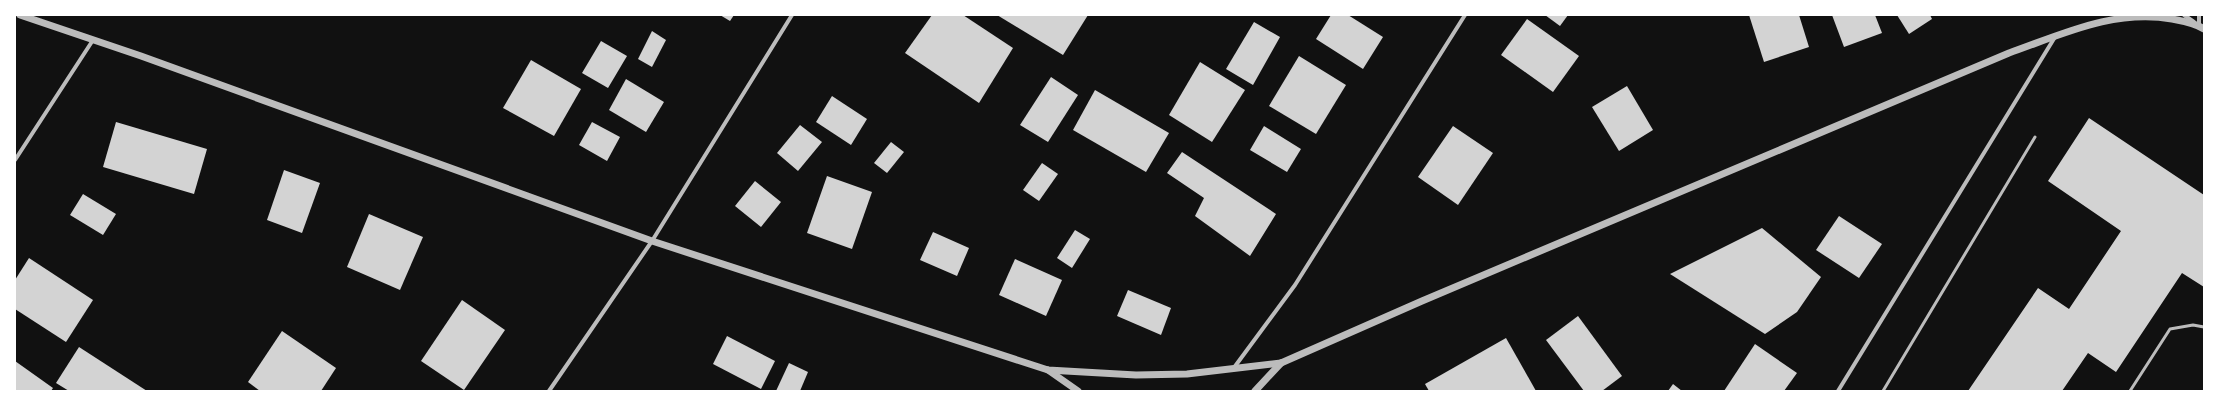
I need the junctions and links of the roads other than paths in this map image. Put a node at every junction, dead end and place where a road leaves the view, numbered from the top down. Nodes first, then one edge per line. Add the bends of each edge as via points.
1 (20, 15) edge
2 (792, 15) edge
3 (1465, 15) edge
4 (2199, 15) edge
5 (2182, 18) edge
6 (2202, 28) edge
7 (2056, 37) junction
8 (93, 40) junction
9 (2035, 138) dead end
10 (15, 160) edge
11 (652, 240) junction
12 (2204, 327) edge
13 (1281, 363) junction
14 (1233, 368) junction
15 (1048, 370) junction
16 (549, 391) edge
17 (1078, 391) edge
18 (1256, 391) edge
19 (1838, 391) edge
20 (1883, 391) edge
21 (2130, 391) edge

1 - 8 street
2 - 11 street
3 - 14 street via 1295,285
4 - 6 street
5 - 6 street
5 - 7 street via 2128,16 2107,20
7 - 13 street via 2002,56
7 - 19 street
8 - 10 street
8 - 11 street
9 - 20 lane
11 - 15 street
11 - 16 street
12 - 21 lane via 2193,325 2170,329
13 - 14 street
13 - 18 street
14 - 15 street via 1187,374 1136,375
15 - 17 street

